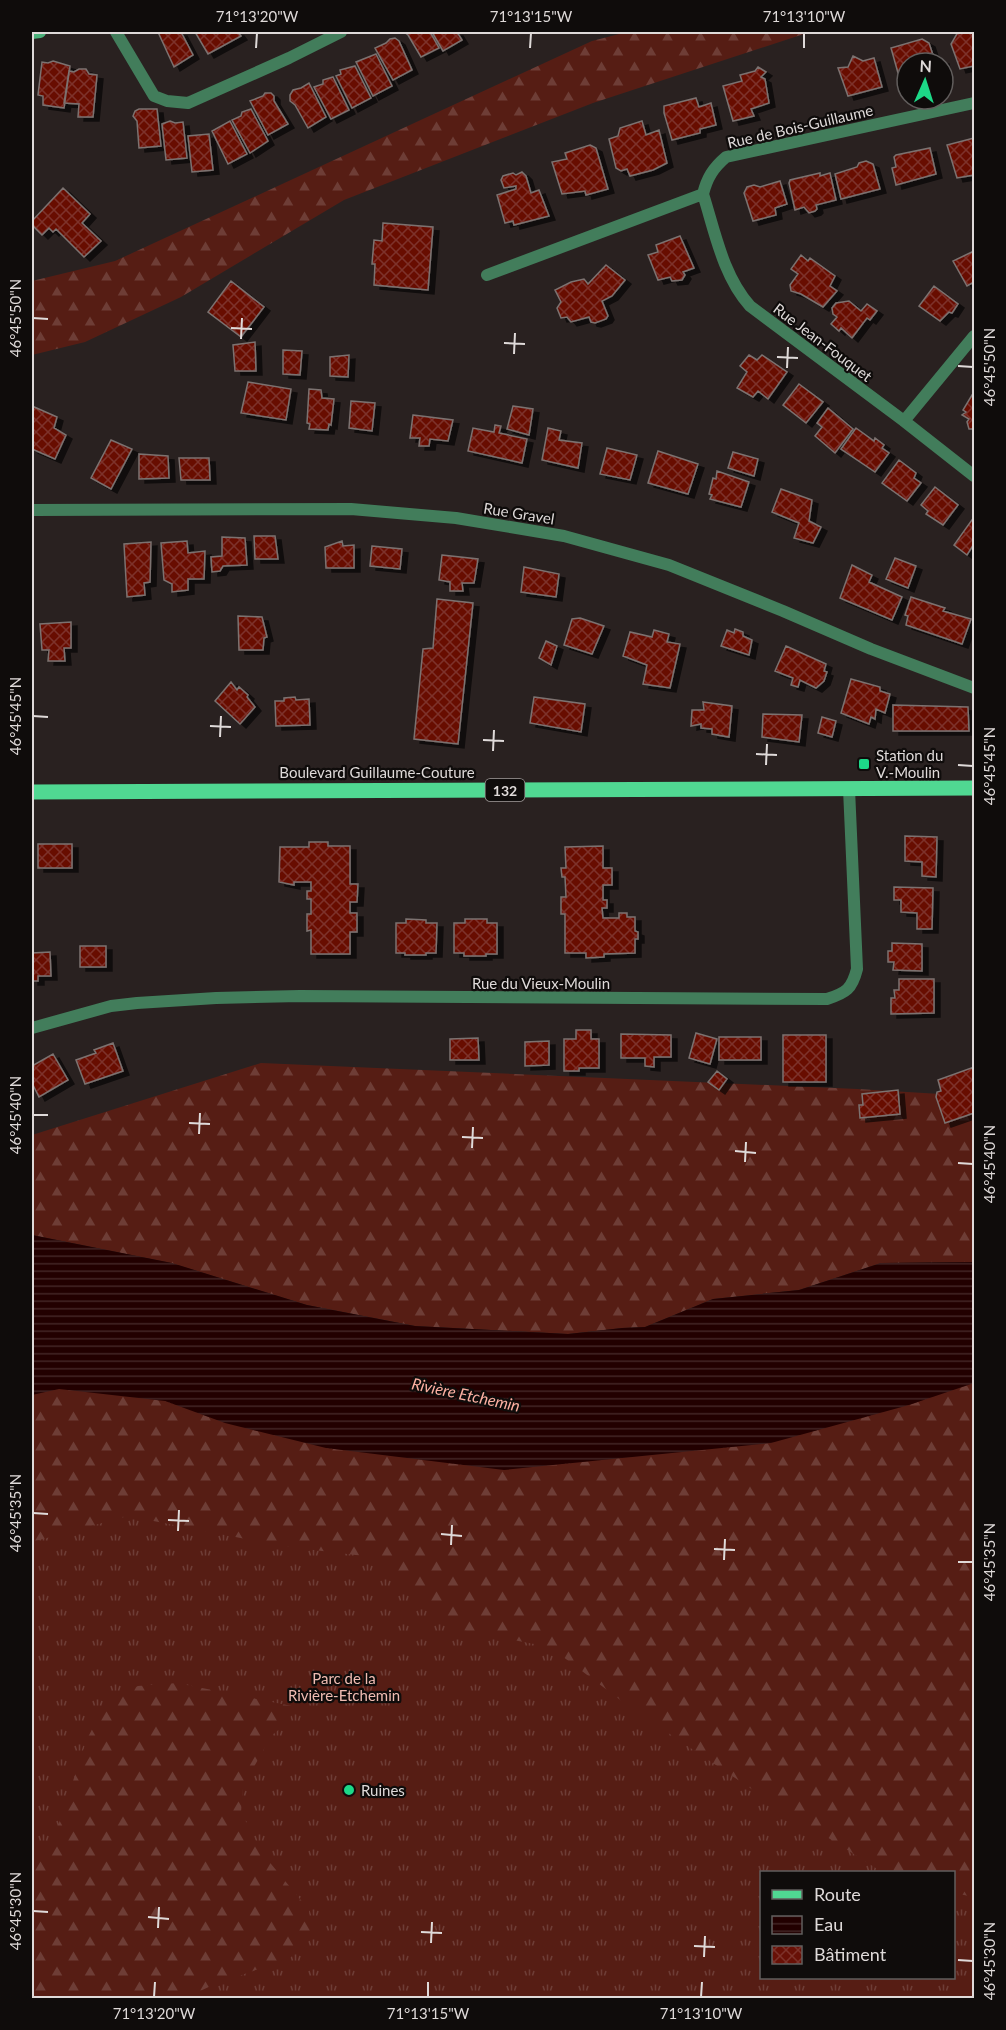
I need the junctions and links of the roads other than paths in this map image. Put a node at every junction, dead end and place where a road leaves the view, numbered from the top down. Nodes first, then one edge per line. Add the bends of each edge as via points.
1 (40, 32) edge
2 (116, 32) edge
3 (340, 32) edge
4 (32, 33) edge
5 (975, 103) edge
6 (703, 194) junction
7 (487, 275) dead end
8 (975, 336) edge
9 (904, 421) junction
10 (975, 476) edge
11 (32, 510) edge
12 (975, 688) edge
13 (975, 788) edge
14 (849, 789) junction
15 (32, 792) edge
16 (32, 1028) edge

1 - 4 street
2 - 3 street via 154,96 177,104 188,103 290,58
5 - 6 street, Rue de Bois-Guillaume via 726,157 715,166
6 - 7 street
6 - 9 street, Rue Jean-Fouquet via 730,277 744,300
8 - 9 street
9 - 10 street, Rue Jean-Fouquet
11 - 12 street, Rue Gravel via 351,509 456,518 564,536 669,565 871,650
13 - 14 main road, Boulevard Guillaume-Couture / 132
14 - 15 main road, Boulevard Guillaume-Couture / 132
14 - 16 street, Rue du Vieux-Moulin via 857,969 849,988 827,999 216,998 111,1006

